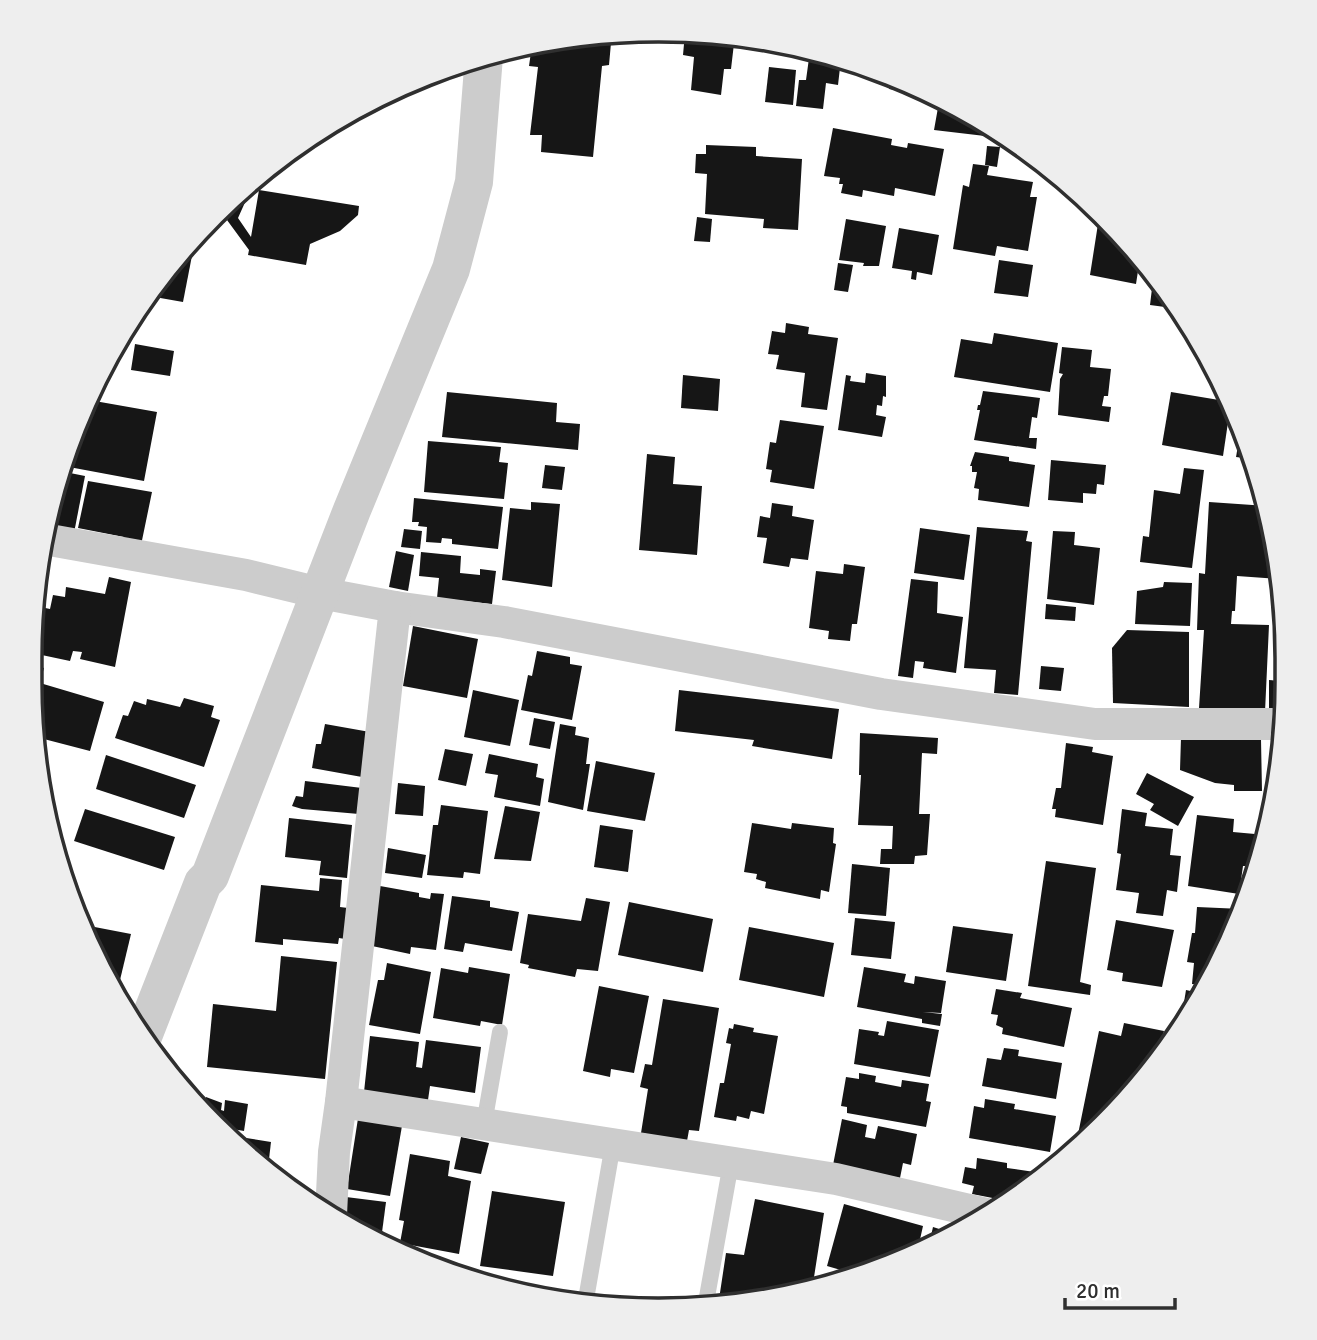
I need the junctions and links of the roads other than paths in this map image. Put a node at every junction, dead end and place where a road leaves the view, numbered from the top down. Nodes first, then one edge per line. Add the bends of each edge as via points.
1 (483, 68) edge
2 (54, 541) edge
3 (320, 593) junction
4 (395, 607) junction
5 (1274, 724) edge
6 (147, 1026) edge
7 (500, 1032) dead end
8 (341, 1102) junction
9 (484, 1124) junction
10 (613, 1144) junction
11 (731, 1163) junction
12 (332, 1204) edge
13 (974, 1211) edge
14 (587, 1294) edge
15 (707, 1296) edge

1 - 3 street via 474,182 452,269
2 - 3 street
3 - 4 street
3 - 6 street
4 - 5 street via 504,622 881,694 1095,724
4 - 8 street
7 - 9 lane
8 - 9 street
8 - 12 street
9 - 10 street
10 - 11 street
10 - 14 lane
11 - 13 street via 836,1179
11 - 15 lane

